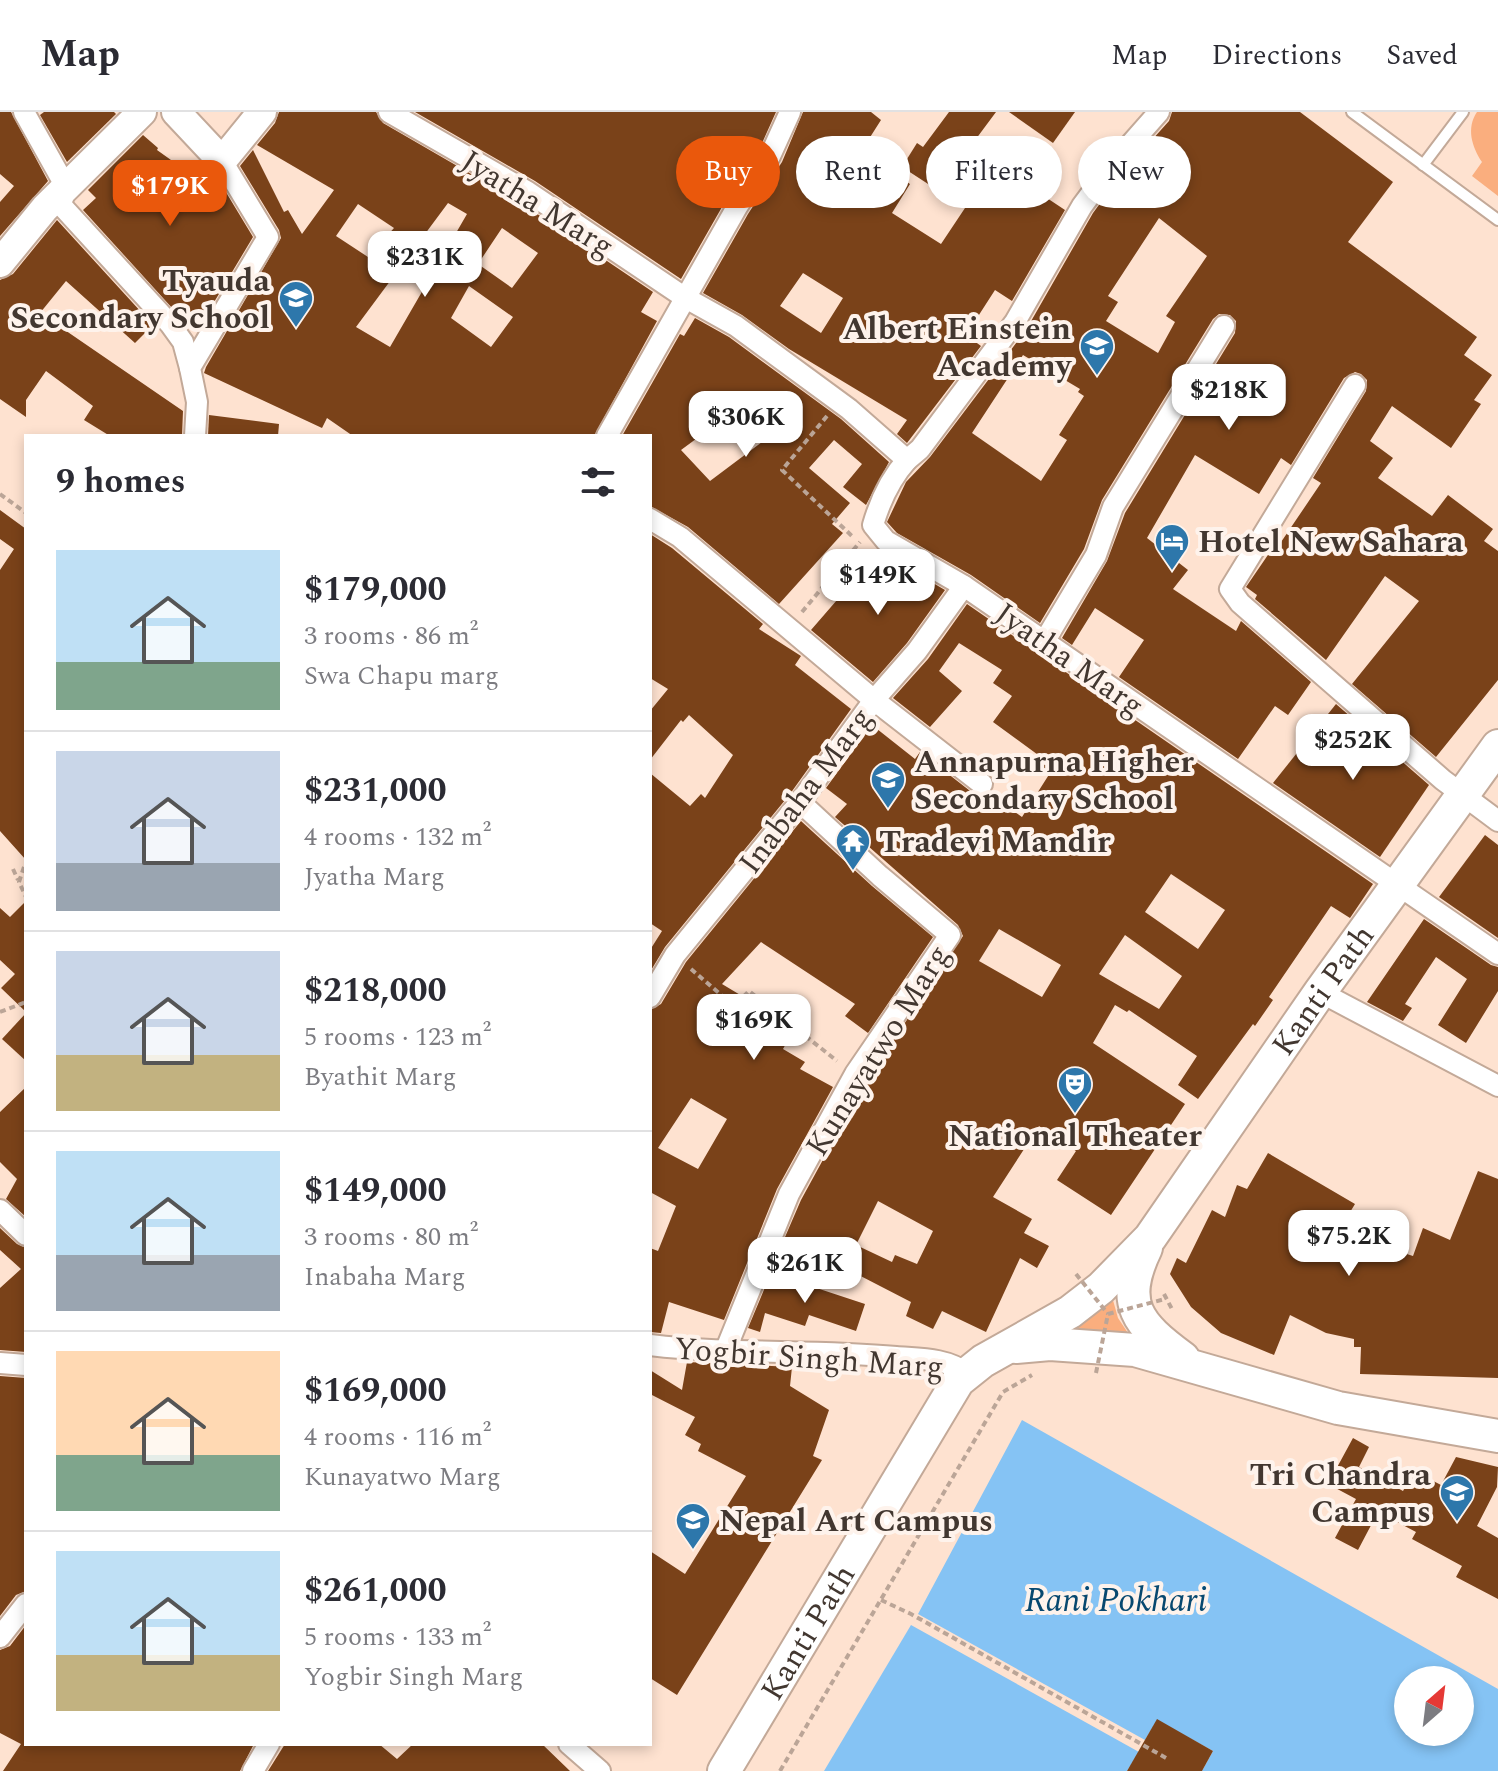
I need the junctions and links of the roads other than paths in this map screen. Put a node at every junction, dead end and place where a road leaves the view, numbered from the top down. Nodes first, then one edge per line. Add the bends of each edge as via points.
1 (24, 112) edge
2 (142, 112) edge
3 (176, 112) edge
4 (262, 112) edge
5 (389, 112) edge
6 (790, 112) edge
7 (1159, 112) edge
8 (1352, 112) edge
9 (1463, 112) edge
10 (222, 161) junction
11 (1423, 165) junction
12 (66, 187) junction
13 (1498, 220) edge
14 (0, 263) edge
15 (684, 297) junction
16 (1224, 326) dead end
17 (190, 368) junction
18 (1355, 385) dead end
19 (195, 434) edge
20 (608, 434) edge
21 (907, 460) junction
22 (652, 520) edge
23 (964, 586) junction
24 (1044, 642) junction
25 (874, 700) junction
26 (1498, 746) edge
27 (982, 784) dead end
28 (1462, 795) junction
29 (800, 802) junction
30 (1498, 821) edge
31 (1398, 884) junction
32 (1498, 954) edge
33 (1320, 992) junction
34 (652, 994) edge
35 (1498, 1086) edge
36 (0, 1210) edge
37 (24, 1233) edge
38 (1150, 1238) junction
39 (652, 1348) edge
40 (1009, 1348) junction
41 (726, 1349) junction
42 (0, 1363) edge
43 (24, 1365) edge
44 (1195, 1367) junction
45 (966, 1373) junction
46 (1498, 1436) edge
47 (24, 1607) edge
48 (0, 1637) edge
49 (268, 1746) edge
50 (571, 1746) edge
51 (253, 1771) edge
52 (600, 1771) edge
53 (724, 1771) edge

1 - 12 street
2 - 12 street
3 - 10 street
4 - 10 street
5 - 15 street, Jyatha Marg via 528,192
6 - 15 street via 770,156
7 - 21 street via 1082,206 1015,322
8 - 11 lane
9 - 11 lane
10 - 17 street via 268,237
11 - 13 lane
12 - 14 street
12 - 17 street via 61,205 170,324 183,342
15 - 20 street
15 - 21 street, Jyatha Marg via 736,326
16 - 24 street via 1113,507 1096,555
17 - 19 street via 197,402
18 - 28 street via 1230,589
21 - 23 street, Jyatha Marg via 894,474 873,525 886,541
22 - 25 street via 680,537
23 - 24 street, Jyatha Marg
23 - 25 street, Inabaha Marg
24 - 31 street, Jyatha Marg
25 - 27 street
25 - 29 street, Inabaha Marg
26 - 28 main road, Kanti Path
28 - 30 street
28 - 31 main road, Kanti Path
29 - 34 street, Inabaha Marg via 675,955
29 - 41 street, Kunayatwo Marg via 950,935 855,1074 789,1194
31 - 32 street, Jyatha Marg
31 - 33 main road, Kanti Path
33 - 35 street
33 - 38 main road, Kanti Path
36 - 37 street
38 - 40 main road, Kanti Path via 1101,1288
38 - 44 main road, Kanti Path via 1133,1274 1140,1320
39 - 41 street, Yogbir Singh Marg
40 - 44 main road, Kanti Path via 1050,1344 1135,1350
40 - 45 main road, Kanti Path
41 - 45 street, Yogbir Singh Marg via 940,1361
42 - 43 street
44 - 46 main road via 1338,1408
45 - 53 main road, Kanti Path
47 - 48 street
49 - 51 street
50 - 52 street

